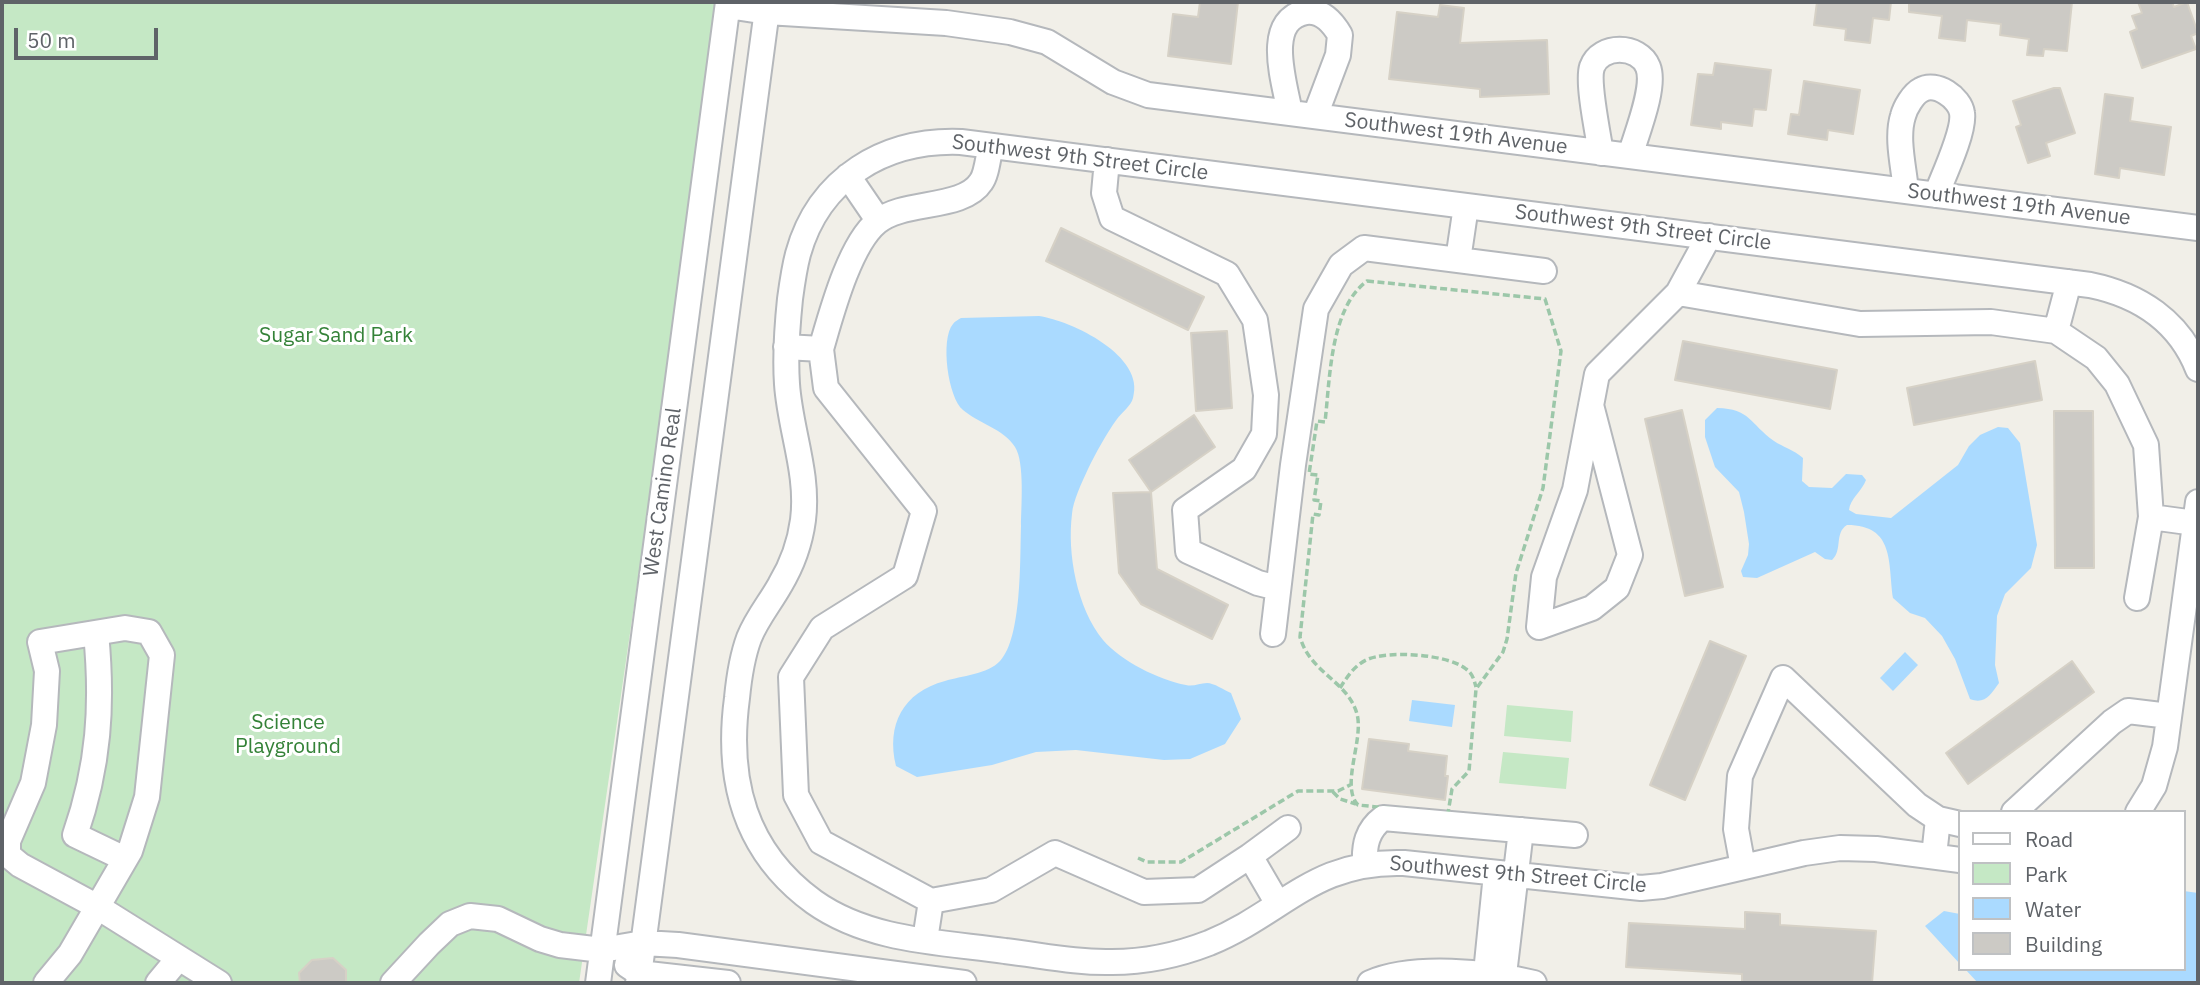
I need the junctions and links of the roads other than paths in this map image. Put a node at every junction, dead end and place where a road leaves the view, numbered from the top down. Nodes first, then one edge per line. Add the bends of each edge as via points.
1 (728, 4) edge
2 (767, 7) edge
3 (948, 12) edge
4 (1290, 113) junction
5 (1315, 116) junction
6 (991, 146) junction
7 (1601, 153) junction
8 (1630, 156) junction
9 (1107, 160) junction
10 (848, 176) junction
11 (1906, 191) junction
12 (1936, 195) junction
13 (1466, 206) junction
14 (878, 220) junction
15 (2198, 228) edge
16 (1709, 236) junction
17 (1458, 260) junction
18 (1544, 271) dead end
19 (2069, 282) junction
20 (1678, 293) junction
21 (2056, 331) junction
22 (786, 347) junction
23 (821, 349) junction
24 (2198, 369) edge
25 (1591, 405) junction
26 (2197, 512) edge
27 (2151, 517) junction
28 (1278, 588) junction
29 (2137, 598) dead end
30 (96, 633) junction
31 (1273, 634) dead end
32 (2169, 716) junction
33 (2016, 810) edge
34 (2139, 810) edge
35 (1949, 821) edge
36 (1288, 828) dead end
37 (1521, 830) junction
38 (1574, 835) dead end
39 (1250, 856) junction
40 (1934, 856) junction
41 (125, 859) junction
42 (1958, 860) edge
43 (1365, 864) junction
44 (1743, 867) junction
45 (1506, 875) junction
46 (931, 901) junction
47 (1278, 904) junction
48 (96, 906) junction
49 (925, 940) junction
50 (643, 943) junction
51 (602, 950) junction
52 (178, 959) junction
53 (639, 978) edge
54 (1494, 979) edge
55 (46, 983) edge
56 (158, 983) edge
57 (219, 983) edge
58 (394, 983) edge
59 (598, 983) edge
60 (728, 983) edge
61 (964, 983) edge
62 (1370, 983) edge
63 (1534, 983) edge

1 - 2 street, Southwest 19th Avenue
1 - 51 street, West Camino Real
2 - 3 street, Southwest 19th Avenue
2 - 50 street, West Camino Real
3 - 4 street, Southwest 19th Avenue via 1047,42 1112,82 1148,95
4 - 5 street, Southwest 19th Avenue
4 - 5 street via 1281,36 1285,25 1298,14 1313,11 1331,20 1340,35 1338,55
5 - 7 street, Southwest 19th Avenue
6 - 9 street, Southwest 9th Street Circle
6 - 10 street, Southwest 9th Street Circle via 922,143 884,154
6 - 14 street via 982,182 965,195
7 - 8 street, Southwest 19th Avenue
7 - 8 street via 1592,68 1599,56 1626,49 1648,67 1649,87
8 - 11 street, Southwest 19th Avenue
9 - 13 street, Southwest 9th Street Circle
9 - 28 street via 1104,193 1112,219 1227,274 1255,320 1266,395 1264,434 1244,469 1185,510 1188,551
10 - 14 street
10 - 22 street, Southwest 9th Street Circle via 823,201 804,235 794,273
11 - 12 street, Southwest 19th Avenue
11 - 12 street via 1900,131 1903,116 1920,90 1929,88 1956,100 1963,114
12 - 15 street, Southwest 19th Avenue
13 - 16 street, Southwest 9th Street Circle
13 - 17 street
14 - 23 street via 866,233 840,285
16 - 19 street, Southwest 9th Street Circle
16 - 20 street
17 - 18 street
17 - 28 street via 1364,248 1341,265 1316,309
19 - 21 street
19 - 24 street, Southwest 9th Street Circle via 2112,289 2146,304 2174,328
20 - 21 street via 1860,324 1991,322
20 - 25 street via 1597,374
21 - 27 street via 2096,358 2117,384 2146,446
22 - 23 street
22 - 49 street, Southwest 9th Street Circle via 789,397 805,482 804,514 791,564 758,620 743,657 732,743 737,783 755,835 801,892 848,921
23 - 46 street via 826,388 924,511 905,576 822,628 791,677 796,795 821,842
25 - 25 street via 1576,490 1544,577 1539,627 1592,608 1617,588 1630,555
26 - 27 street
26 - 32 street
27 - 29 street
28 - 31 street
30 - 41 street via 101,681 97,748 75,835
30 - 41 street via 125,628 149,632 162,655 147,797
30 - 48 street via 40,642 47,671 44,725 33,783 8,841 8,855
32 - 33 street via 2128,711
32 - 34 street via 2161,769
35 - 40 street
35 - 44 street via 1917,805 1783,678 1740,776 1736,829
36 - 39 street
37 - 38 street
37 - 43 street via 1383,818 1364,847
37 - 45 street
39 - 46 street via 1198,890 1144,892 1055,853 991,891
39 - 47 street
40 - 42 street, Southwest 9th Street Circle
40 - 44 street, Southwest 9th Street Circle via 1840,848
41 - 48 street
43 - 45 street, Southwest 9th Street Circle via 1405,863
43 - 47 street, Southwest 9th Street Circle via 1328,875
44 - 45 street, Southwest 9th Street Circle via 1641,887
45 - 54 street
46 - 49 street
47 - 49 street, Southwest 9th Street Circle via 1212,942 1130,962 1087,962
48 - 52 street
48 - 55 street via 70,954
50 - 51 street
50 - 53 street, West Camino Real
50 - 61 street
51 - 53 street
51 - 58 street via 561,945 498,919 470,916 450,925
51 - 59 street, West Camino Real
52 - 56 street
52 - 57 street
53 - 60 street
54 - 62 street via 1429,973
54 - 63 street

